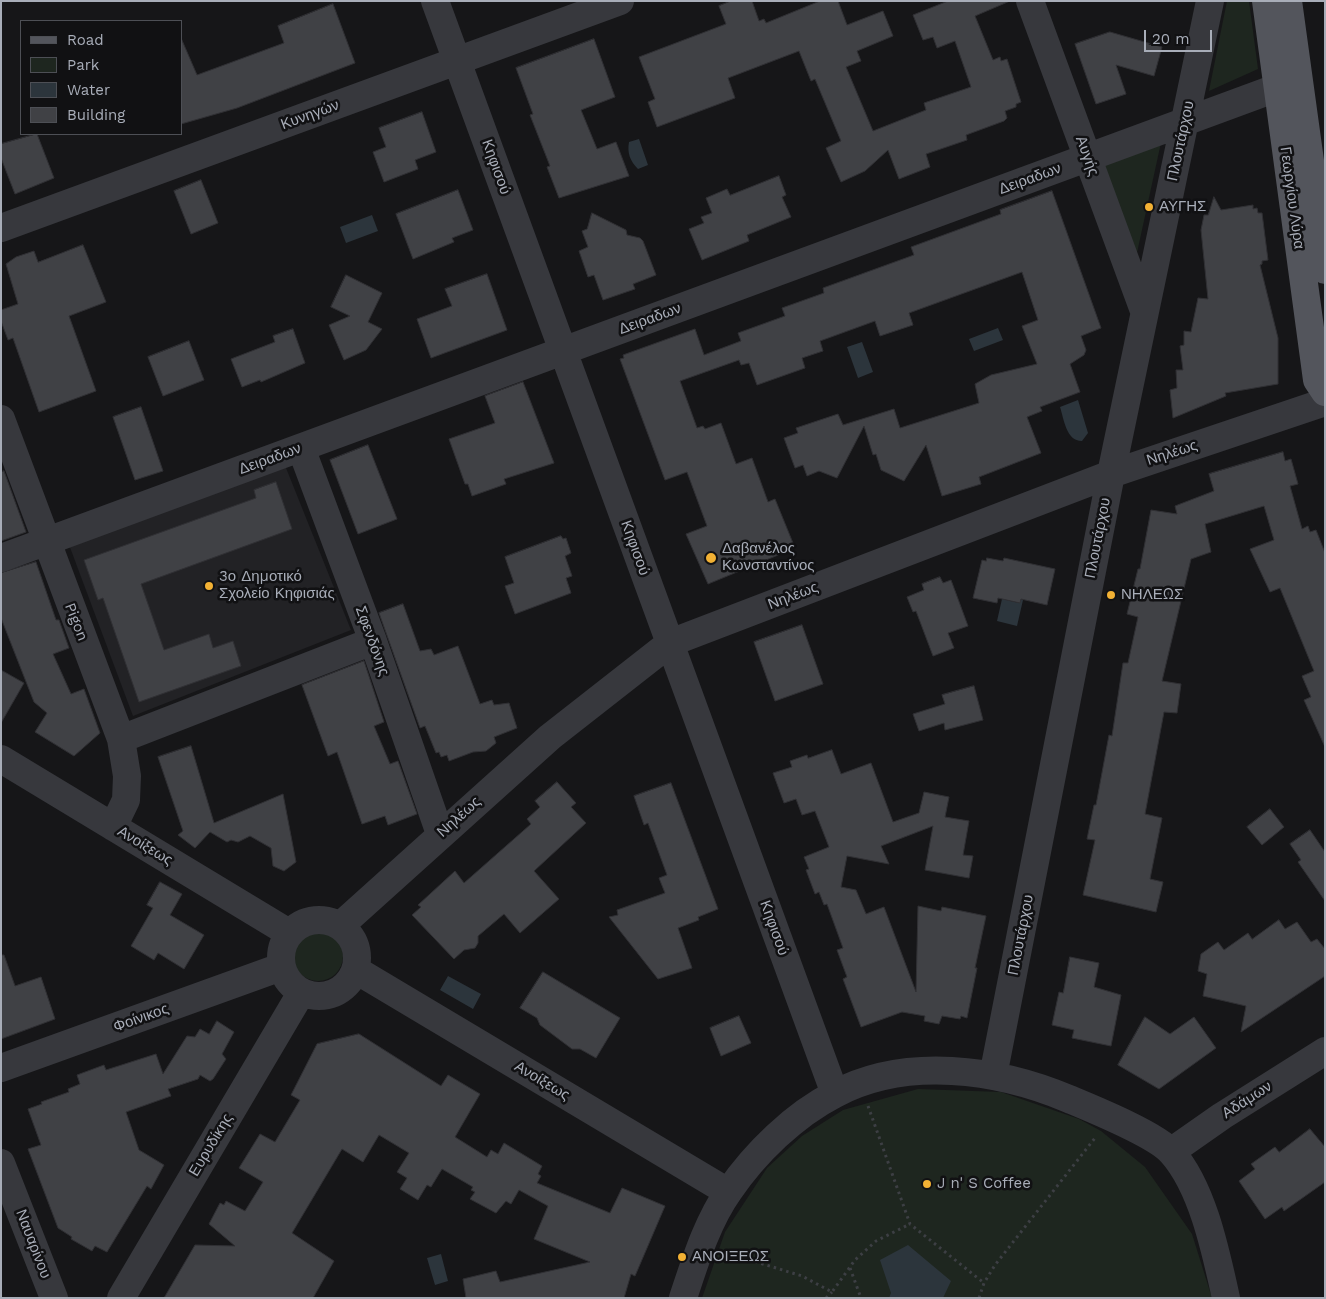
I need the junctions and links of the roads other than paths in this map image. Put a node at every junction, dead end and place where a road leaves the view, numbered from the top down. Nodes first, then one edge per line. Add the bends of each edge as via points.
1 (435, 1) edge
2 (620, 1) edge
3 (1030, 1) edge
4 (1210, 1) edge
5 (1266, 1) edge
6 (1288, 1) edge
7 (457, 61) junction
8 (1288, 84) junction
9 (1186, 121) junction
10 (1088, 158) junction
11 (1, 228) edge
12 (1325, 270) edge
13 (1144, 311) junction
14 (563, 351) junction
15 (1325, 392) edge
16 (1325, 402) edge
17 (1, 419) edge
18 (301, 448) junction
19 (1111, 474) junction
20 (46, 542) junction
21 (1, 558) edge
22 (372, 641) junction
23 (670, 644) junction
24 (121, 740) junction
25 (1, 759) edge
26 (113, 827) junction
27 (440, 834) junction
28 (340, 926) junction
29 (289, 933) junction
30 (281, 967) junction
31 (356, 970) junction
32 (301, 993) junction
33 (1325, 1051) edge
34 (1, 1068) edge
35 (993, 1076) junction
36 (835, 1094) junction
37 (1172, 1152) junction
38 (1, 1163) edge
39 (728, 1192) junction
40 (54, 1298) edge
41 (121, 1298) edge
42 (683, 1298) edge
43 (1226, 1298) edge

1 - 7 street, Κηφισού
2 - 7 street, Κυνηγών
3 - 10 street, Αυγής
4 - 9 street, Πλουτάρχου
5 - 8 main road, Γεωργίου Λύρα
6 - 8 main road, Γεωργίου Λύρα
7 - 11 street, Κυνηγών
7 - 14 street, Κηφισού
8 - 9 street, Δειραδων
8 - 12 main road, Γεωργίου Λύρα
8 - 15 main road, Γεωργίου Λύρα via 1317,380
9 - 10 street, Δειραδων
9 - 13 street, Πλουτάρχου
10 - 13 street, Αυγής
10 - 14 street, Δειραδων
13 - 19 street, Πλουτάρχου
14 - 18 street, Δειραδων
14 - 23 street, Κηφισού
16 - 19 street, Νηλέως
17 - 20 street, Pigon
18 - 20 street, Δειραδων
18 - 22 street, Σφενδόνης
19 - 23 street, Νηλέως
19 - 35 street, Πλουτάρχου
20 - 21 street, Δειραδων
20 - 24 street, Pigon
22 - 24 street
22 - 27 street, Σφενδόνης
23 - 27 street, Νηλέως via 550,737
23 - 36 street, Κηφισού
24 - 26 street, Pigon via 127,776 126,800
25 - 26 street, Ανοίξεως
26 - 29 street, Ανοίξεως
27 - 28 street, Νηλέως
28 - 29 street via 327,920 313,920 300,924
28 - 31 street via 356,945
29 - 30 street via 280,955
30 - 32 street via 292,986
30 - 34 street, Φοίνικος
31 - 32 street via 339,991 327,996
31 - 39 street, Ανοίξεως
32 - 41 street, Ευρυδίκης
33 - 37 street, Αδάμων
35 - 36 street via 929,1071 888,1076
35 - 37 street via 1055,1093 1111,1117
36 - 39 street via 776,1138
37 - 43 street via 1189,1177 1204,1215
38 - 40 street, Ναυαρίνου
39 - 42 street via 702,1244

